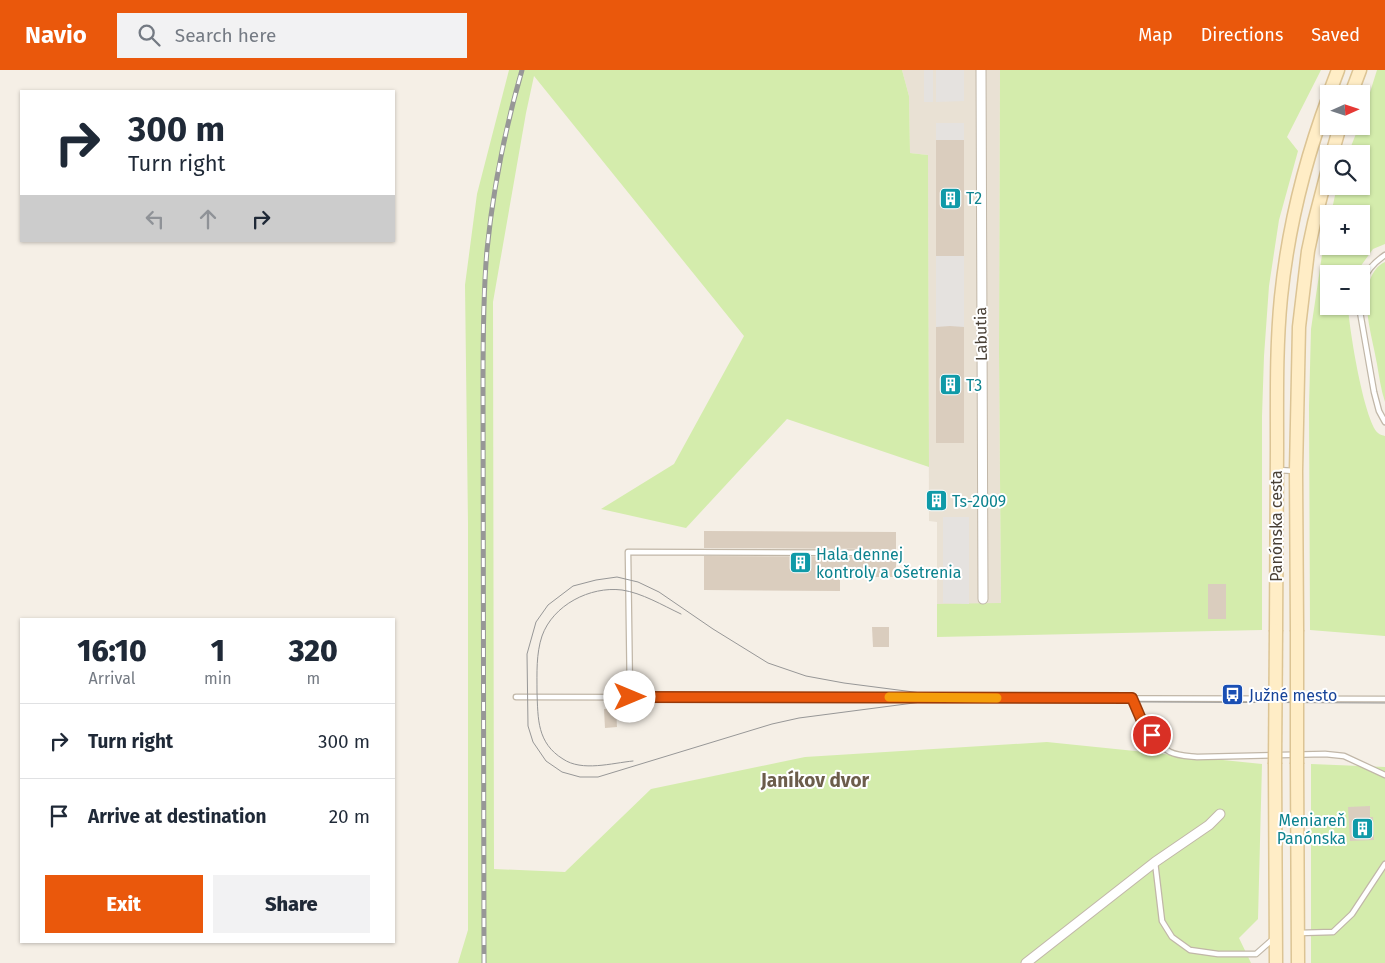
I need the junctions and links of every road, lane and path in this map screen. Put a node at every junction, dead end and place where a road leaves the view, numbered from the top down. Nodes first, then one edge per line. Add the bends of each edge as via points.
1 (981, 70) edge
2 (1338, 70) edge
3 (1360, 70) edge
4 (1333, 85) edge
5 (1354, 85) edge
6 (1320, 120) edge
7 (1321, 195) edge
8 (1385, 255) edge
9 (1370, 268) edge
10 (1361, 315) edge
11 (1385, 422) edge
12 (1277, 470) junction
13 (1296, 471) junction
14 (892, 553) dead end
15 (983, 599) dead end
16 (516, 696) dead end
17 (630, 697) junction
18 (1132, 698) junction
19 (1385, 699) edge
20 (1385, 775) edge
21 (1220, 814) dead end
22 (1155, 862) junction
23 (1385, 864) edge
24 (1298, 933) junction
25 (1276, 937) junction
26 (1026, 963) edge
27 (1276, 963) edge
28 (1298, 963) edge

1 - 15 street, Labutia
2 - 4 main road, Panónska cesta
3 - 5 main road
6 - 12 main road, Panónska cesta via 1298,198 1284,270 1277,355
7 - 13 main road, Panónska cesta via 1308,251 1302,302
8 - 9 lane
10 - 11 lane via 1374,392
12 - 13 lane
12 - 25 main road, Panónska cesta, bridge
13 - 24 main road, Panónska cesta, bridge
14 - 17 lane via 628,552
16 - 17 lane
17 - 18 lane
18 - 19 lane
18 - 20 lane via 1144,726 1170,752 1197,757 1344,756
21 - 22 street
22 - 25 lane via 1162,921 1172,937 1190,950 1256,954
22 - 26 street
23 - 24 lane via 1352,914 1333,932
24 - 28 main road, Panónska cesta
25 - 27 main road, Panónska cesta

